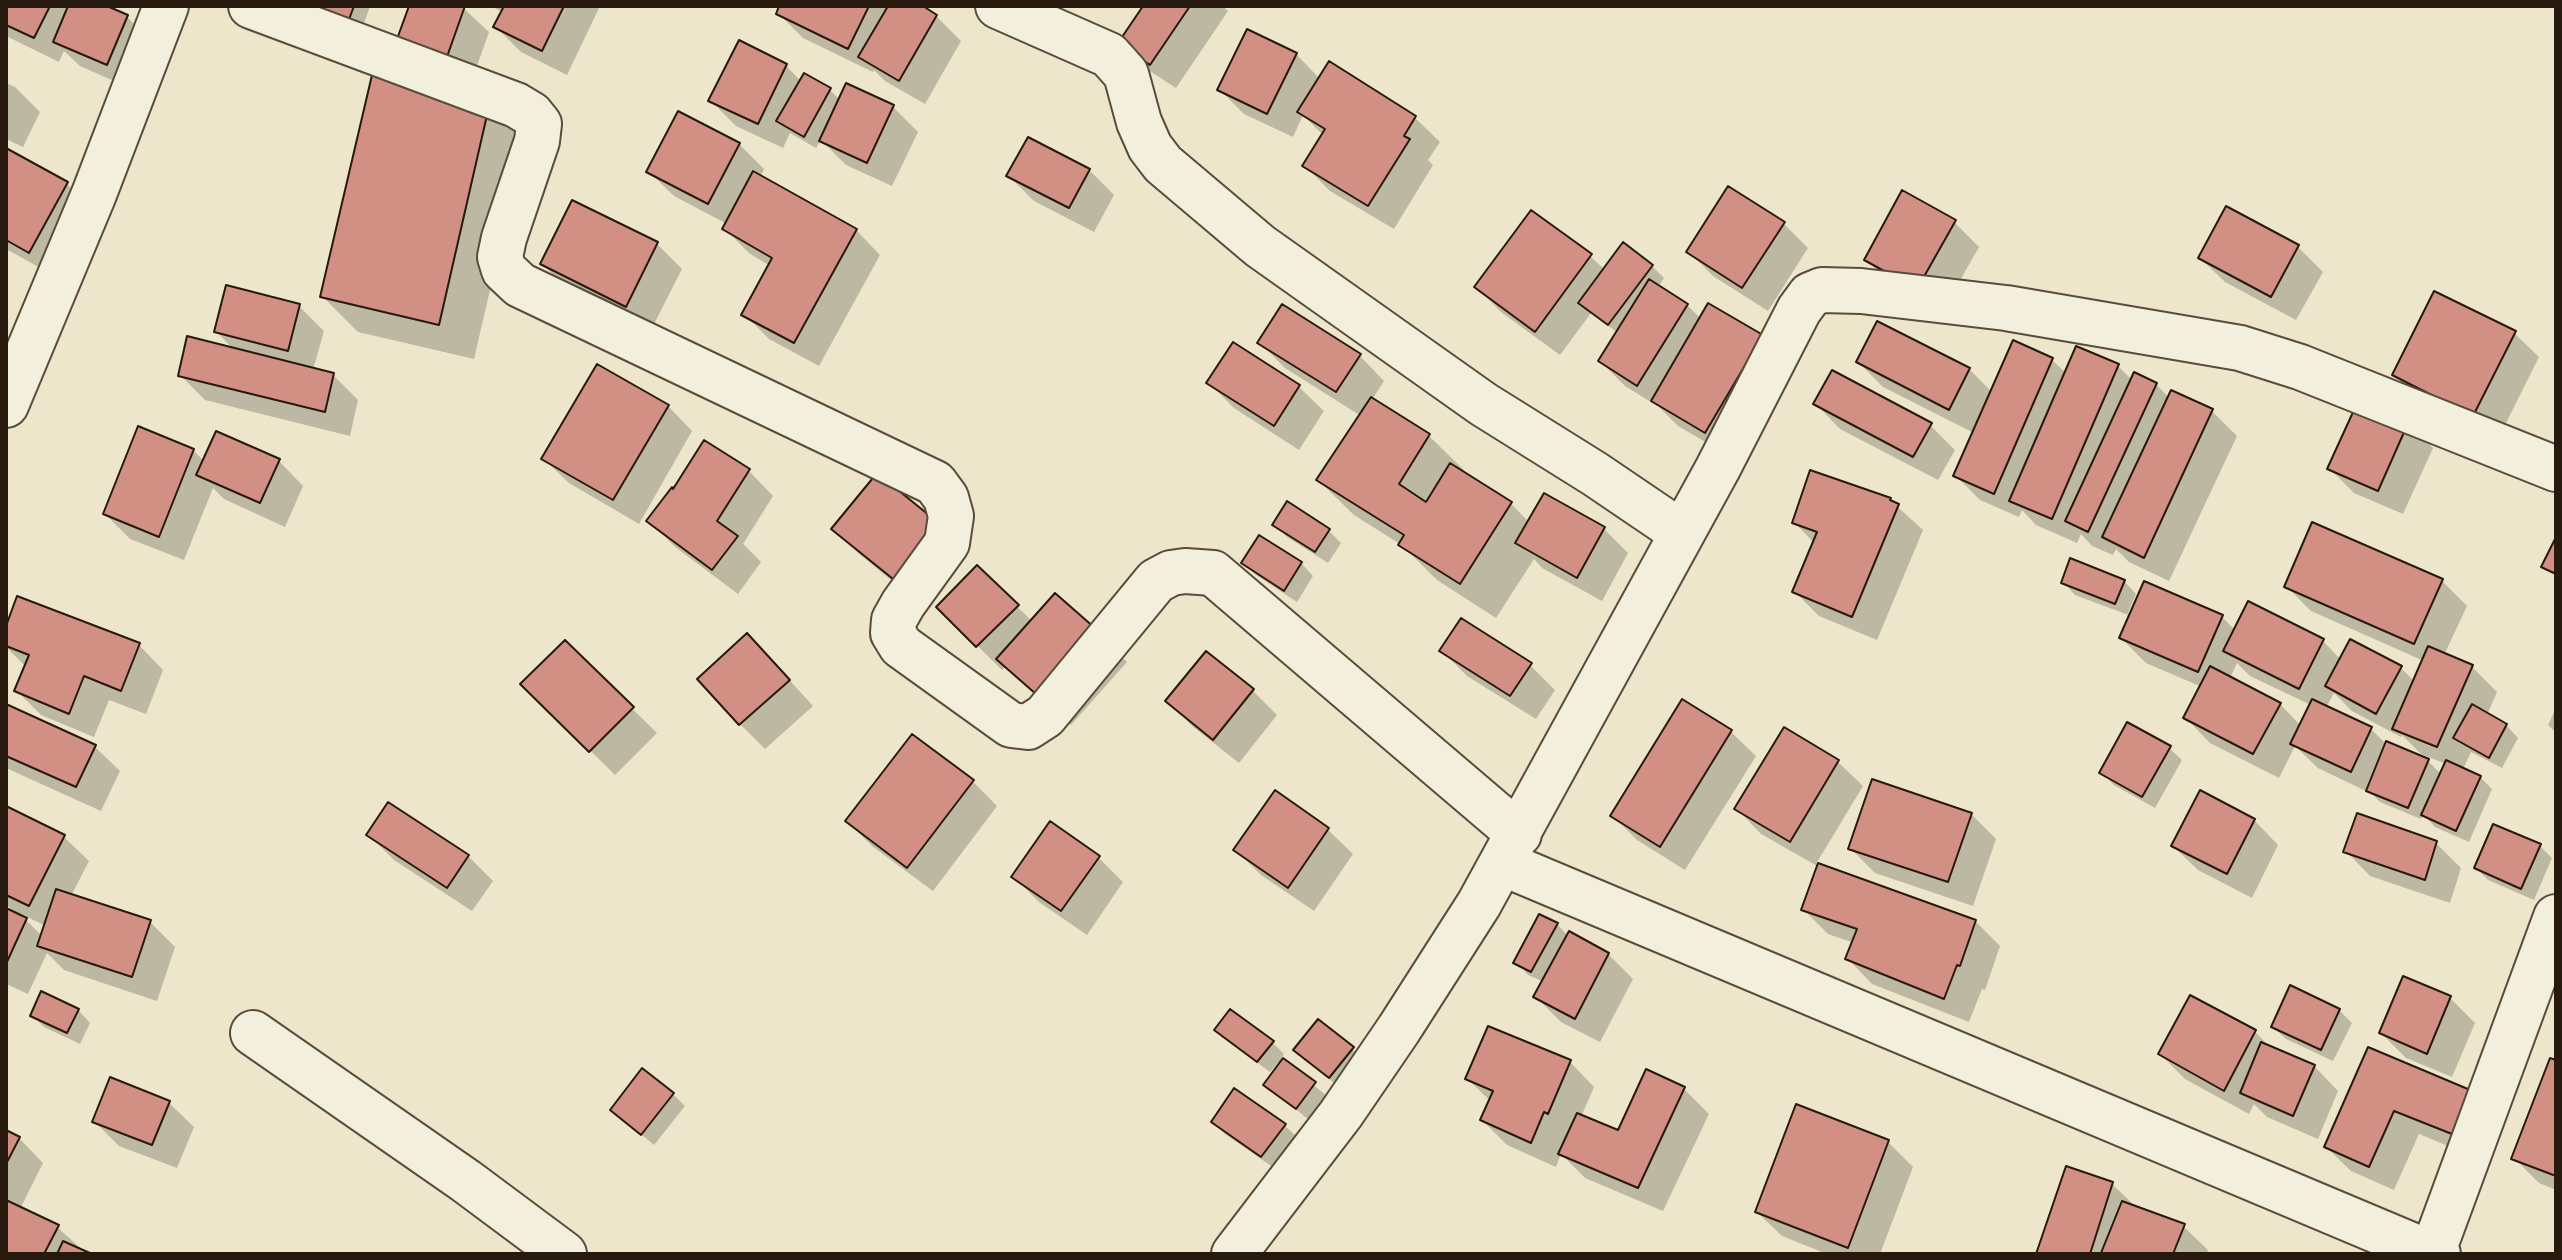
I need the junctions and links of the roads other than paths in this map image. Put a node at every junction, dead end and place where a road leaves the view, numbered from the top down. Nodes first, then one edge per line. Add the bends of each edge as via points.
1 (166, 6) edge
2 (251, 6) edge
3 (998, 6) edge
4 (6, 405) edge
5 (2556, 469) edge
6 (1682, 533) junction
7 (1510, 849) junction
8 (2556, 917) edge
9 (253, 1033) dead end
10 (2434, 1253) edge
11 (564, 1254) edge
12 (1234, 1254) edge

1 - 4 street
2 - 7 street via 531,114 539,124 537,141 500,257 504,270 520,285 935,483 951,516 947,543 903,604 893,633 901,646 1011,725 1028,727 1045,716 1156,581 1185,571 1213,573
3 - 6 street via 1109,55 1126,74 1139,122 1156,155 1260,246 1483,404
5 - 6 street via 2240,348 2006,308 1822,290 1810,295 1799,310
6 - 7 street
7 - 10 street
7 - 12 street via 1399,1029
8 - 10 street
9 - 11 street

